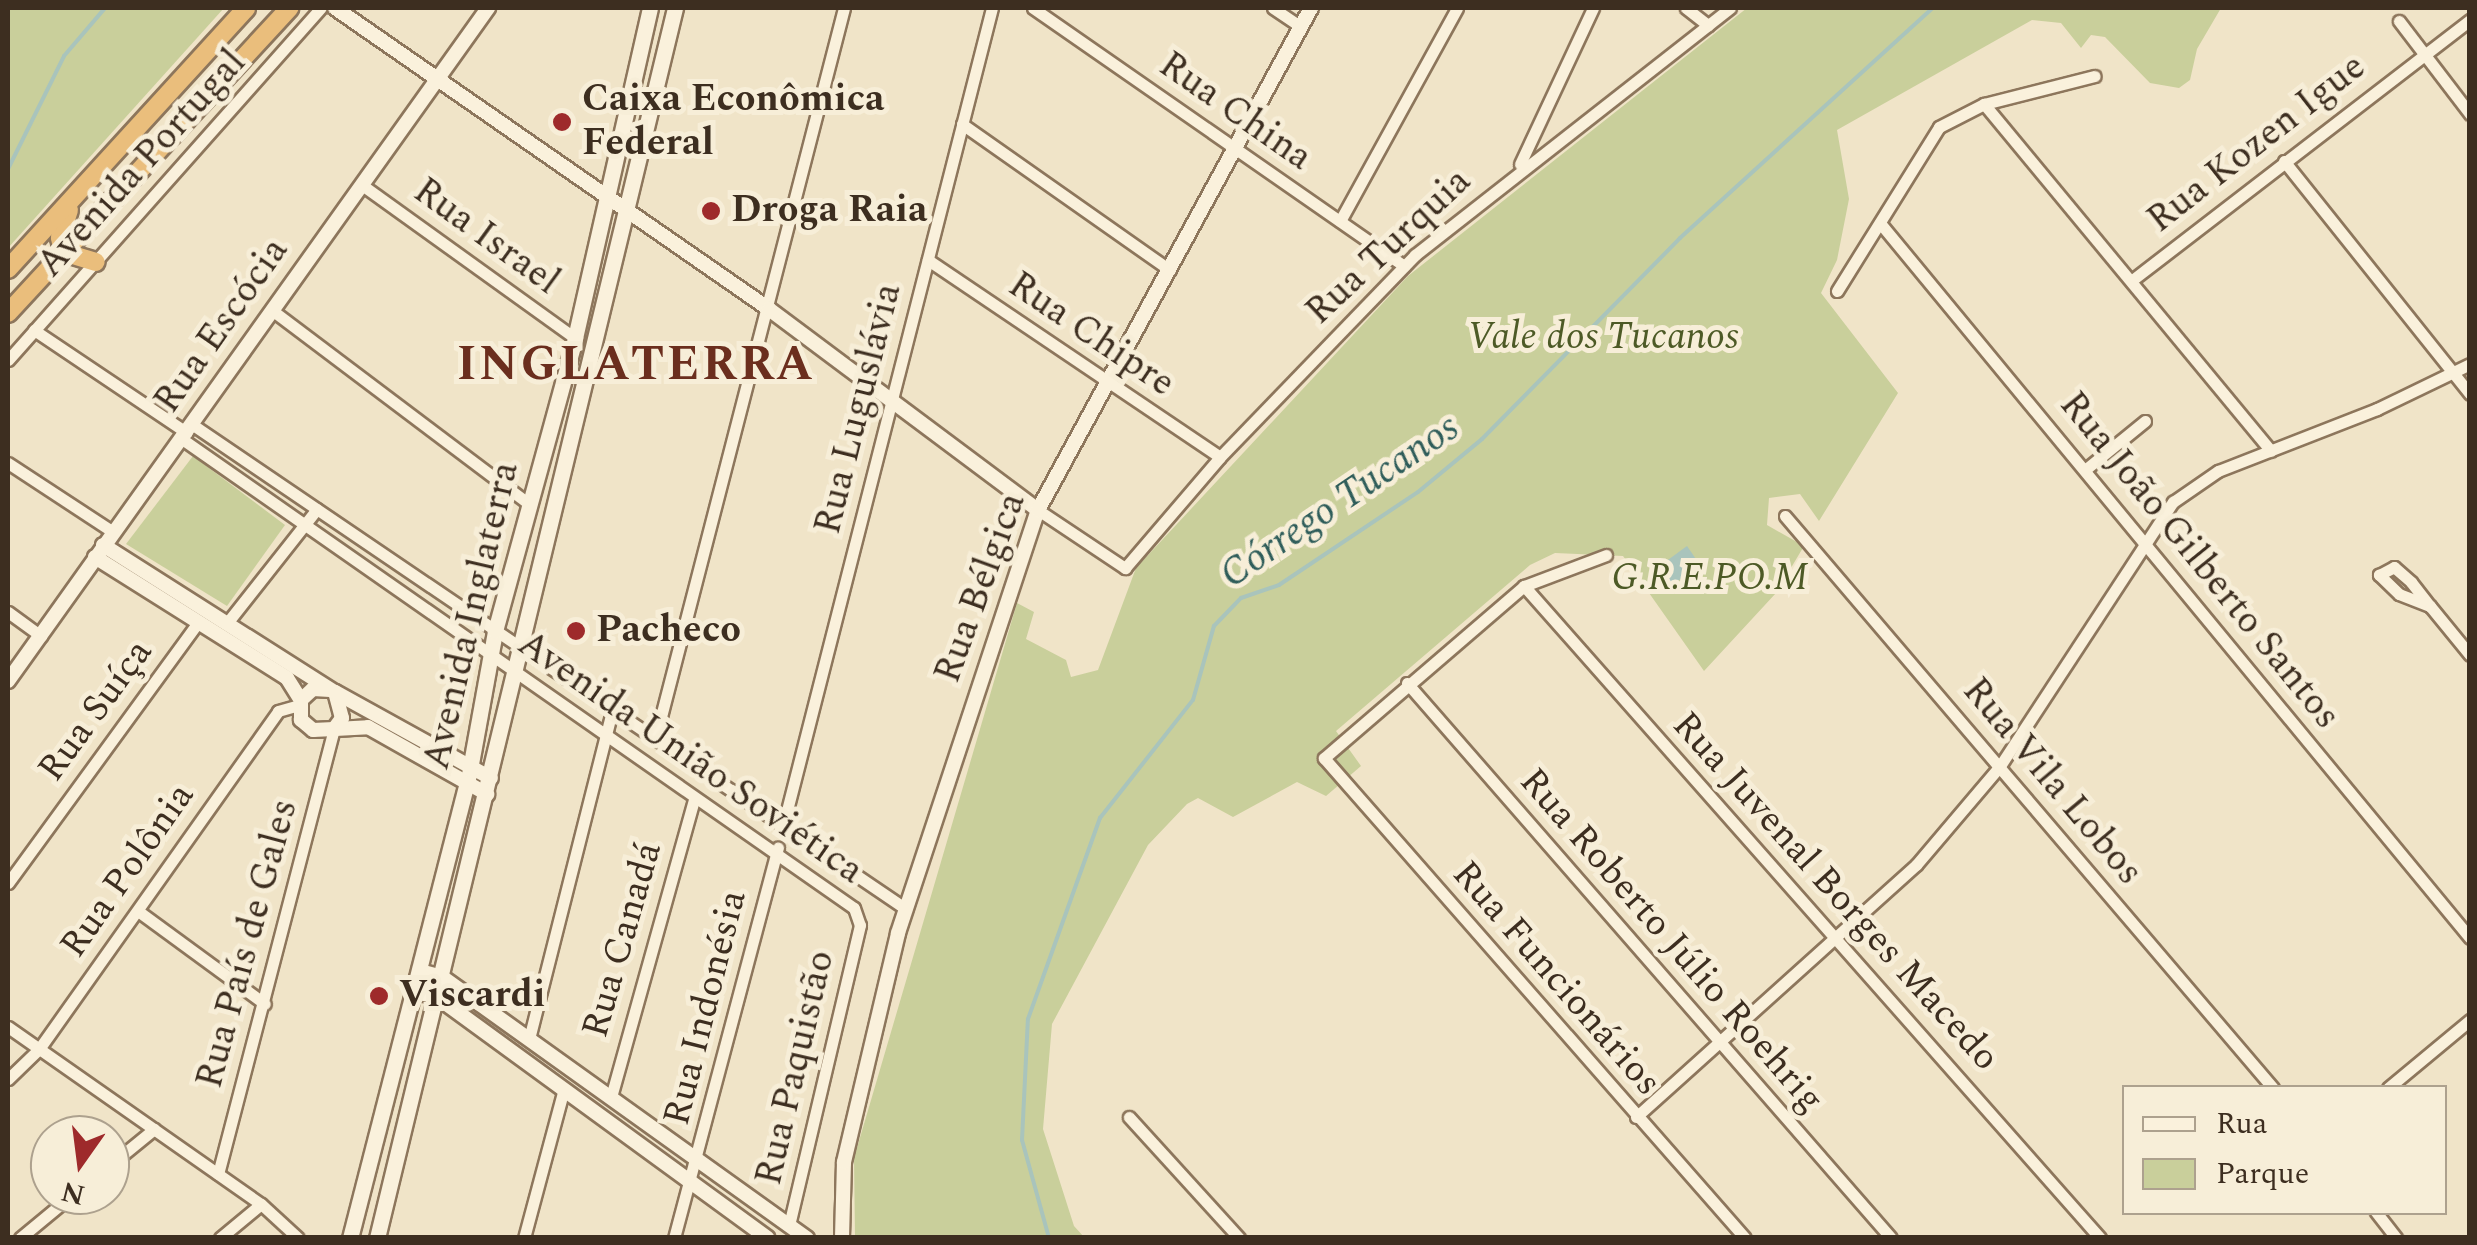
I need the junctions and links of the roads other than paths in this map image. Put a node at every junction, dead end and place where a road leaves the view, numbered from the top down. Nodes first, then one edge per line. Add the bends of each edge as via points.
1 (245, 8) edge
2 (289, 8) edge
3 (321, 8) edge
4 (335, 8) edge
5 (488, 8) edge
6 (650, 8) edge
7 (674, 8) edge
8 (844, 8) edge
9 (992, 8) edge
10 (1033, 8) edge
11 (1274, 8) edge
12 (1311, 8) edge
13 (1457, 8) edge
14 (1593, 8) edge
15 (1686, 8) edge
16 (1730, 8) edge
17 (2470, 20) edge
18 (2399, 21) dead end
19 (1708, 25) junction
20 (1300, 27) junction
21 (2423, 53) junction
22 (2096, 76) dead end
23 (438, 77) junction
24 (1984, 104) junction
25 (2470, 114) edge
26 (962, 124) junction
27 (1235, 148) junction
28 (2284, 161) junction
29 (1519, 168) junction
30 (362, 185) junction
31 (604, 192) junction
32 (71, 205) junction
33 (625, 208) junction
34 (1340, 221) junction
35 (1880, 223) junction
36 (63, 252) junction
37 (928, 260) junction
38 (94, 262) junction
39 (1404, 266) junction
40 (8, 269) edge
41 (1170, 270) junction
42 (2131, 281) junction
43 (1836, 292) dead end
44 (769, 309) junction
45 (273, 311) junction
46 (8, 313) edge
47 (34, 330) junction
48 (575, 338) junction
49 (8, 360) edge
50 (2470, 364) edge
51 (2453, 373) junction
52 (1108, 385) junction
53 (2470, 394) edge
54 (893, 398) junction
55 (559, 402) junction
56 (578, 406) junction
57 (2145, 422) dead end
58 (553, 424) junction
59 (573, 429) junction
60 (187, 432) junction
61 (2271, 451) junction
62 (1220, 457) junction
63 (8, 463) edge
64 (2086, 469) junction
65 (530, 505) junction
66 (317, 509) junction
67 (1038, 510) junction
68 (1784, 516) dead end
69 (305, 526) junction
70 (113, 532) junction
71 (2144, 539) junction
72 (99, 551) junction
73 (1606, 554) dead end
74 (2411, 582) junction
75 (1524, 586) junction
76 (2398, 594) junction
77 (2430, 606) junction
78 (8, 612) edge
79 (198, 622) junction
80 (227, 624) junction
81 (494, 631) junction
82 (41, 636) junction
83 (519, 647) junction
84 (490, 654) junction
85 (2470, 655) edge
86 (514, 669) junction
87 (8, 681) edge
88 (1407, 683) junction
89 (333, 691) junction
90 (300, 703) junction
91 (613, 706) junction
92 (334, 729) junction
93 (606, 734) junction
94 (656, 736) junction
95 (2000, 766) junction
96 (468, 777) junction
97 (489, 786) junction
98 (694, 800) junction
99 (783, 826) junction
100 (778, 848) junction
101 (8, 883) edge
102 (906, 909) junction
103 (138, 910) junction
104 (860, 925) joint
105 (2470, 938) edge
106 (1838, 940) junction
107 (420, 971) junction
108 (442, 977) junction
109 (415, 992) junction
110 (436, 997) junction
111 (266, 1004) junction
112 (2470, 1020) edge
113 (8, 1026) edge
114 (529, 1039) junction
115 (1720, 1043) junction
116 (39, 1049) junction
117 (8, 1079) edge
118 (2270, 1085) edge
119 (2392, 1085) edge
120 (564, 1089) junction
121 (610, 1097) junction
122 (1129, 1117) dead end
123 (1636, 1117) junction
124 (154, 1129) junction
125 (130, 1148) edge
126 (699, 1160) junction
127 (218, 1174) junction
128 (692, 1182) junction
129 (261, 1204) junction
130 (48, 1215) edge
131 (2378, 1215) edge
132 (789, 1224) junction
133 (20, 1238) edge
134 (220, 1238) edge
135 (298, 1238) edge
136 (350, 1238) edge
137 (377, 1238) edge
138 (524, 1238) edge
139 (674, 1238) edge
140 (768, 1238) edge
141 (807, 1238) edge
142 (842, 1238) edge
143 (1239, 1238) edge
144 (1744, 1238) edge
145 (1891, 1238) edge
146 (2100, 1238) edge
147 (2396, 1238) edge

1 - 32 highway
2 - 36 highway
3 - 38 street, Avenida Portugal
4 - 23 street
5 - 23 street, Rua Escócia
6 - 31 main road, Avenida Inglaterra
7 - 33 main road, Avenida Inglaterra
8 - 44 street
9 - 26 street, Rua Luguslávia
10 - 27 street, Rua China
11 - 20 street
12 - 20 street, Rua Bélgica
13 - 34 street
14 - 29 street
15 - 19 street
16 - 19 street, Rua Turquia
17 - 21 street, Rua Kozen Igue
18 - 21 street
19 - 29 street, Rua Turquia
20 - 27 street, Rua Bélgica
21 - 25 street
21 - 28 street, Rua Kozen Igue
22 - 24 street
23 - 30 street, Rua Escócia
23 - 31 street
24 - 35 street via 1939,126
24 - 42 street
26 - 37 street, Rua Luguslávia
26 - 41 street
27 - 34 street, Rua China
27 - 41 street, Rua Bélgica
28 - 42 street, Rua Kozen Igue
28 - 51 street
29 - 39 street, Rua Turquia
30 - 45 street, Rua Escócia
30 - 48 street, Rua Israel
31 - 33 street
31 - 48 main road, Avenida Inglaterra
32 - 36 highway via 60,238
32 - 40 highway
33 - 44 street
33 - 56 main road, Avenida Inglaterra
34 - 39 street, Rua China
35 - 43 street
35 - 64 street, Rua João Gilberto Santos
36 - 38 highway
36 - 46 highway
37 - 52 street, Rua Chipre
37 - 54 street, Rua Luguslávia
38 - 47 street, Avenida Portugal
39 - 62 street, Rua Turquia
41 - 52 street, Rua Bélgica
42 - 61 street
44 - 54 street
44 - 94 street
45 - 60 street, Rua Escócia
45 - 65 street
47 - 49 street, Avenida Portugal
47 - 60 street
48 - 55 main road, Avenida Inglaterra
50 - 51 street
51 - 53 street
51 - 61 street
52 - 62 street, Rua Chipre
52 - 67 street, Rua Bélgica
54 - 67 street
54 - 99 street, Rua Luguslávia
55 - 56 main road
55 - 58 main road, Avenida Inglaterra
56 - 59 main road, Avenida Inglaterra
57 - 64 street
58 - 59 main road
58 - 65 main road, Avenida Inglaterra
59 - 83 main road, Avenida Inglaterra
60 - 66 street, Avenida União Soviética
60 - 69 street, Avenida União Soviética
60 - 70 street, Rua Escócia
61 - 71 street via 2218,471 2173,502
62 - 67 street, Rua Turquia via 1125,568
63 - 70 street
64 - 71 street, Rua João Gilberto Santos
65 - 81 main road, Avenida Inglaterra
66 - 69 street
66 - 81 street, Avenida União Soviética
67 - 102 street, Rua Bélgica
68 - 95 street, Rua Vila Lobos
69 - 80 street
69 - 84 street, Avenida União Soviética
70 - 72 street, Rua Escócia
71 - 95 street
71 - 105 street, Rua João Gilberto Santos
72 - 79 street
72 - 80 street
72 - 82 street, Rua Escócia
73 - 75 street
74 - 76 street
74 - 76 street via 2385,567 2382,584
74 - 77 street
75 - 88 street
75 - 106 street, Rua Juvenal Borges Macedo
76 - 77 street
77 - 85 street
78 - 82 street
79 - 90 street via 287,678
79 - 101 street, Rua Suíça
80 - 89 street
81 - 83 street, Avenida União Soviética
81 - 84 main road, Avenida Inglaterra
82 - 87 street, Rua Escócia
83 - 86 main road, Avenida Inglaterra
83 - 91 street, Avenida União Soviética
84 - 86 street, Avenida União Soviética
84 - 96 main road, Avenida Inglaterra
86 - 93 street, Avenida União Soviética
86 - 97 main road, Avenida Inglaterra
88 - 115 street, Rua Roberto Júlio Roehrig
88 - 123 street, Rua Funcionários via 1324,758
89 - 90 street via 313,689
89 - 92 street via 343,713
89 - 96 street
90 - 92 street via 306,726
90 - 103 street, Rua Polônia via 278,711
91 - 93 street
91 - 94 street, Avenida União Soviética
92 - 96 street via 368,727
92 - 111 street, Rua País de Gales
93 - 98 street, Avenida União Soviética
93 - 114 street
94 - 99 street, Avenida União Soviética
95 - 106 street via 1916,865
95 - 118 street, Rua Vila Lobos
96 - 97 street
96 - 107 main road, Avenida Inglaterra
97 - 108 main road, Avenida Inglaterra
98 - 100 street, Avenida União Soviética
98 - 121 street, Rua Canadá
99 - 102 street, Avenida União Soviética
100 - 104 street, Avenida União Soviética via 854,908
100 - 126 street, Rua Indonésia
102 - 142 street, Rua Bélgica via 844,1162
103 - 111 street
103 - 116 street, Rua Polônia
104 - 132 street, Rua Paquistão
106 - 115 street
106 - 146 street, Rua Juvenal Borges Macedo
107 - 108 street
107 - 109 main road, Avenida Inglaterra
108 - 110 main road, Avenida Inglaterra
108 - 114 street
109 - 110 street
109 - 136 main road, Avenida Inglaterra
110 - 120 street
110 - 137 main road, Avenida Inglaterra
111 - 127 street, Rua País de Gales
112 - 119 street
113 - 116 street
114 - 121 street
115 - 123 street
115 - 145 street, Rua Roberto Júlio Roehrig
116 - 117 street, Rua Polônia
116 - 124 street
120 - 128 street
120 - 138 street
121 - 126 street
122 - 143 street
123 - 144 street, Rua Funcionários
124 - 125 street
124 - 127 street
126 - 128 street, Rua Indonésia
126 - 132 street
127 - 129 street
128 - 139 street, Rua Indonésia
128 - 140 street
129 - 134 street
129 - 135 street
130 - 133 street
131 - 147 street
132 - 141 street

